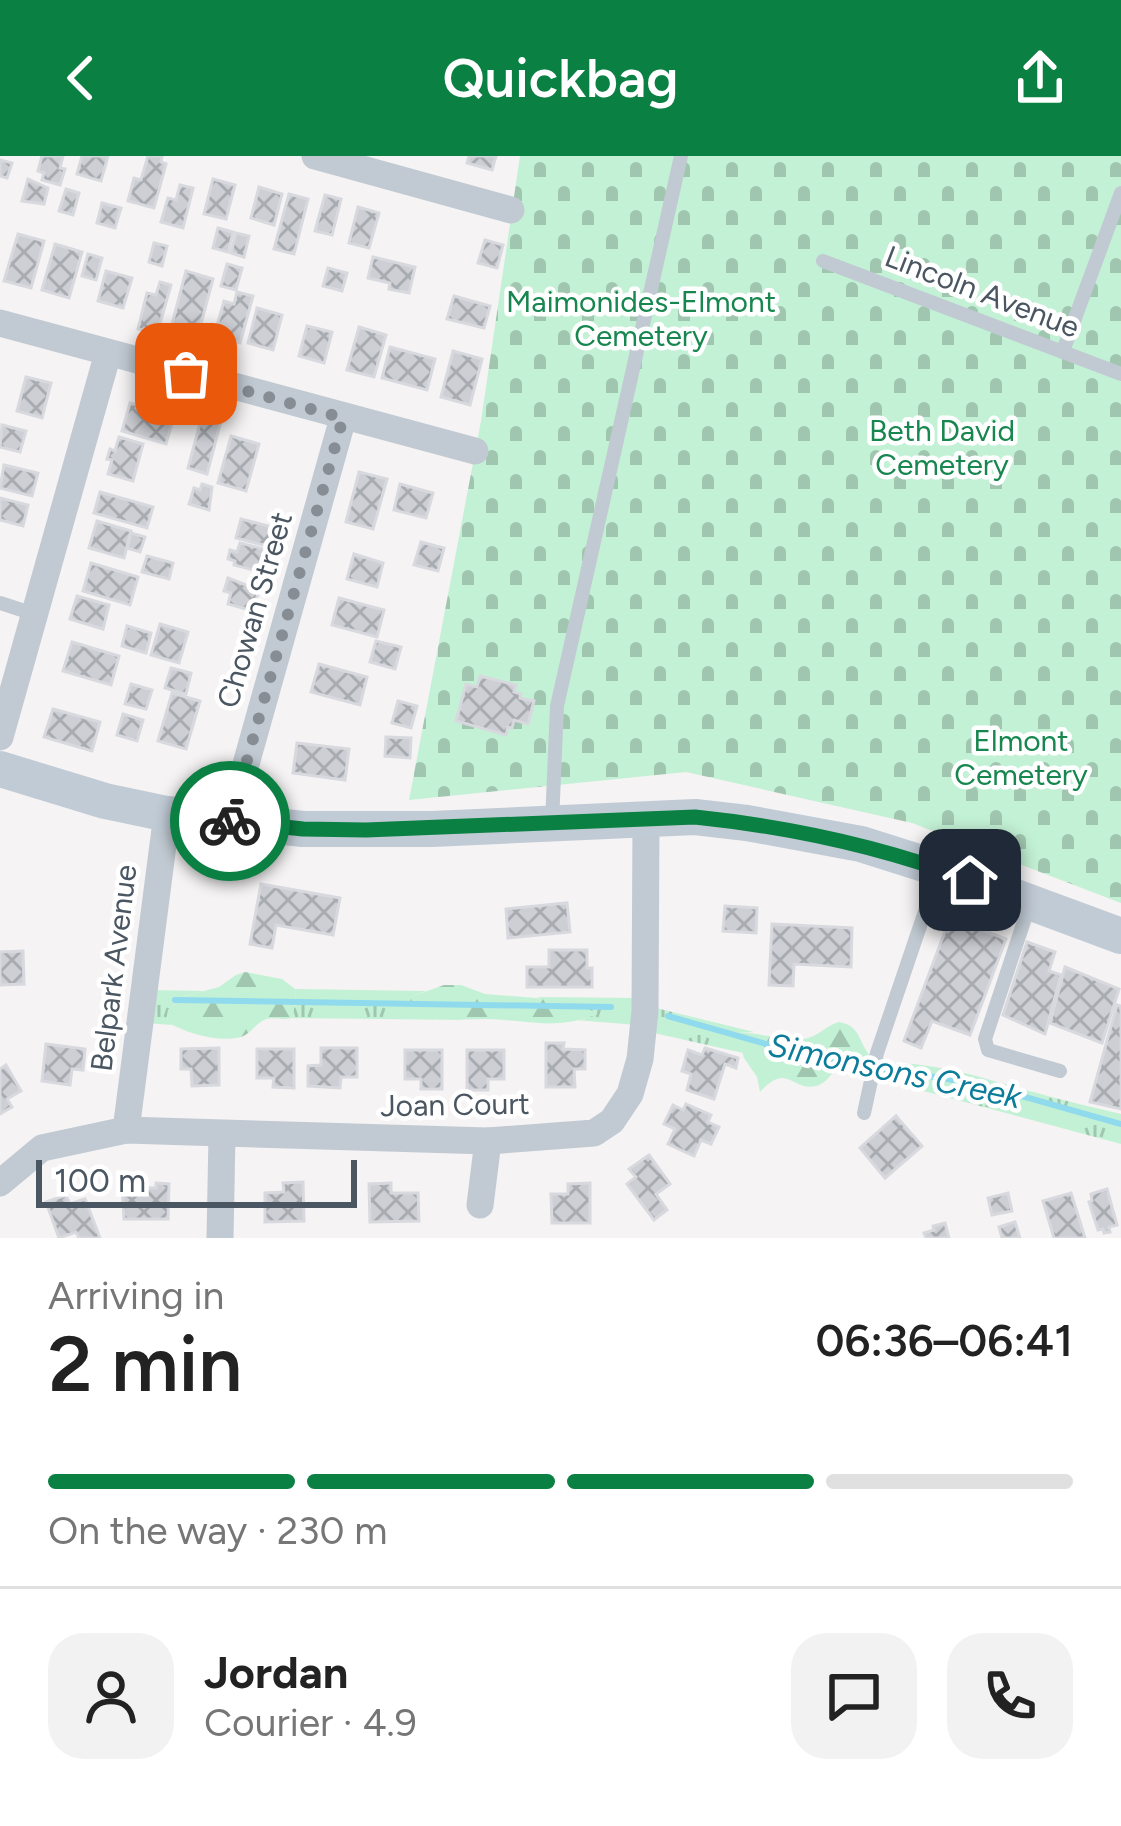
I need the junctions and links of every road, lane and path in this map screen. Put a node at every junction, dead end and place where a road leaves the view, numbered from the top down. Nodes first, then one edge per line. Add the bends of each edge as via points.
1 (315, 156) edge
2 (681, 156) edge
3 (1121, 193) edge
4 (511, 210) dead end
5 (824, 261) dead end
6 (0, 323) edge
7 (1063, 351) junction
8 (108, 352) junction
9 (1121, 374) edge
10 (343, 418) junction
11 (475, 451) dead end
12 (0, 603) edge
13 (34, 614) junction
14 (0, 737) edge
15 (0, 769) edge
16 (167, 814) junction
17 (646, 818) junction
18 (230, 821) junction
19 (552, 823) junction
20 (940, 868) junction
21 (1030, 902) junction
22 (1121, 936) edge
23 (1060, 1071) dead end
24 (864, 1113) dead end
25 (126, 1130) junction
26 (222, 1135) junction
27 (488, 1142) junction
28 (0, 1183) edge
29 (480, 1205) dead end
30 (220, 1238) edge

1 - 4 street
2 - 19 lane via 557,706
3 - 7 lane
5 - 7 lane, Lincoln Avenue
6 - 8 street
7 - 9 lane, Lincoln Avenue
8 - 10 street
8 - 13 street
10 - 11 street
10 - 18 street, Chowan Street
12 - 13 lane
13 - 14 street
15 - 16 main road
16 - 18 main road
16 - 25 street, Belpark Avenue
17 - 19 main road
17 - 20 main road via 747,823
17 - 27 street, Joan Court via 645,1011 630,1094 594,1133
18 - 19 main road via 366,830
20 - 21 main road
20 - 24 lane
21 - 22 main road
21 - 23 lane via 985,1039 988,1050
25 - 26 street, Joan Court
25 - 28 street, Joan Court via 42,1148
26 - 27 street, Joan Court
26 - 30 street
27 - 29 street

